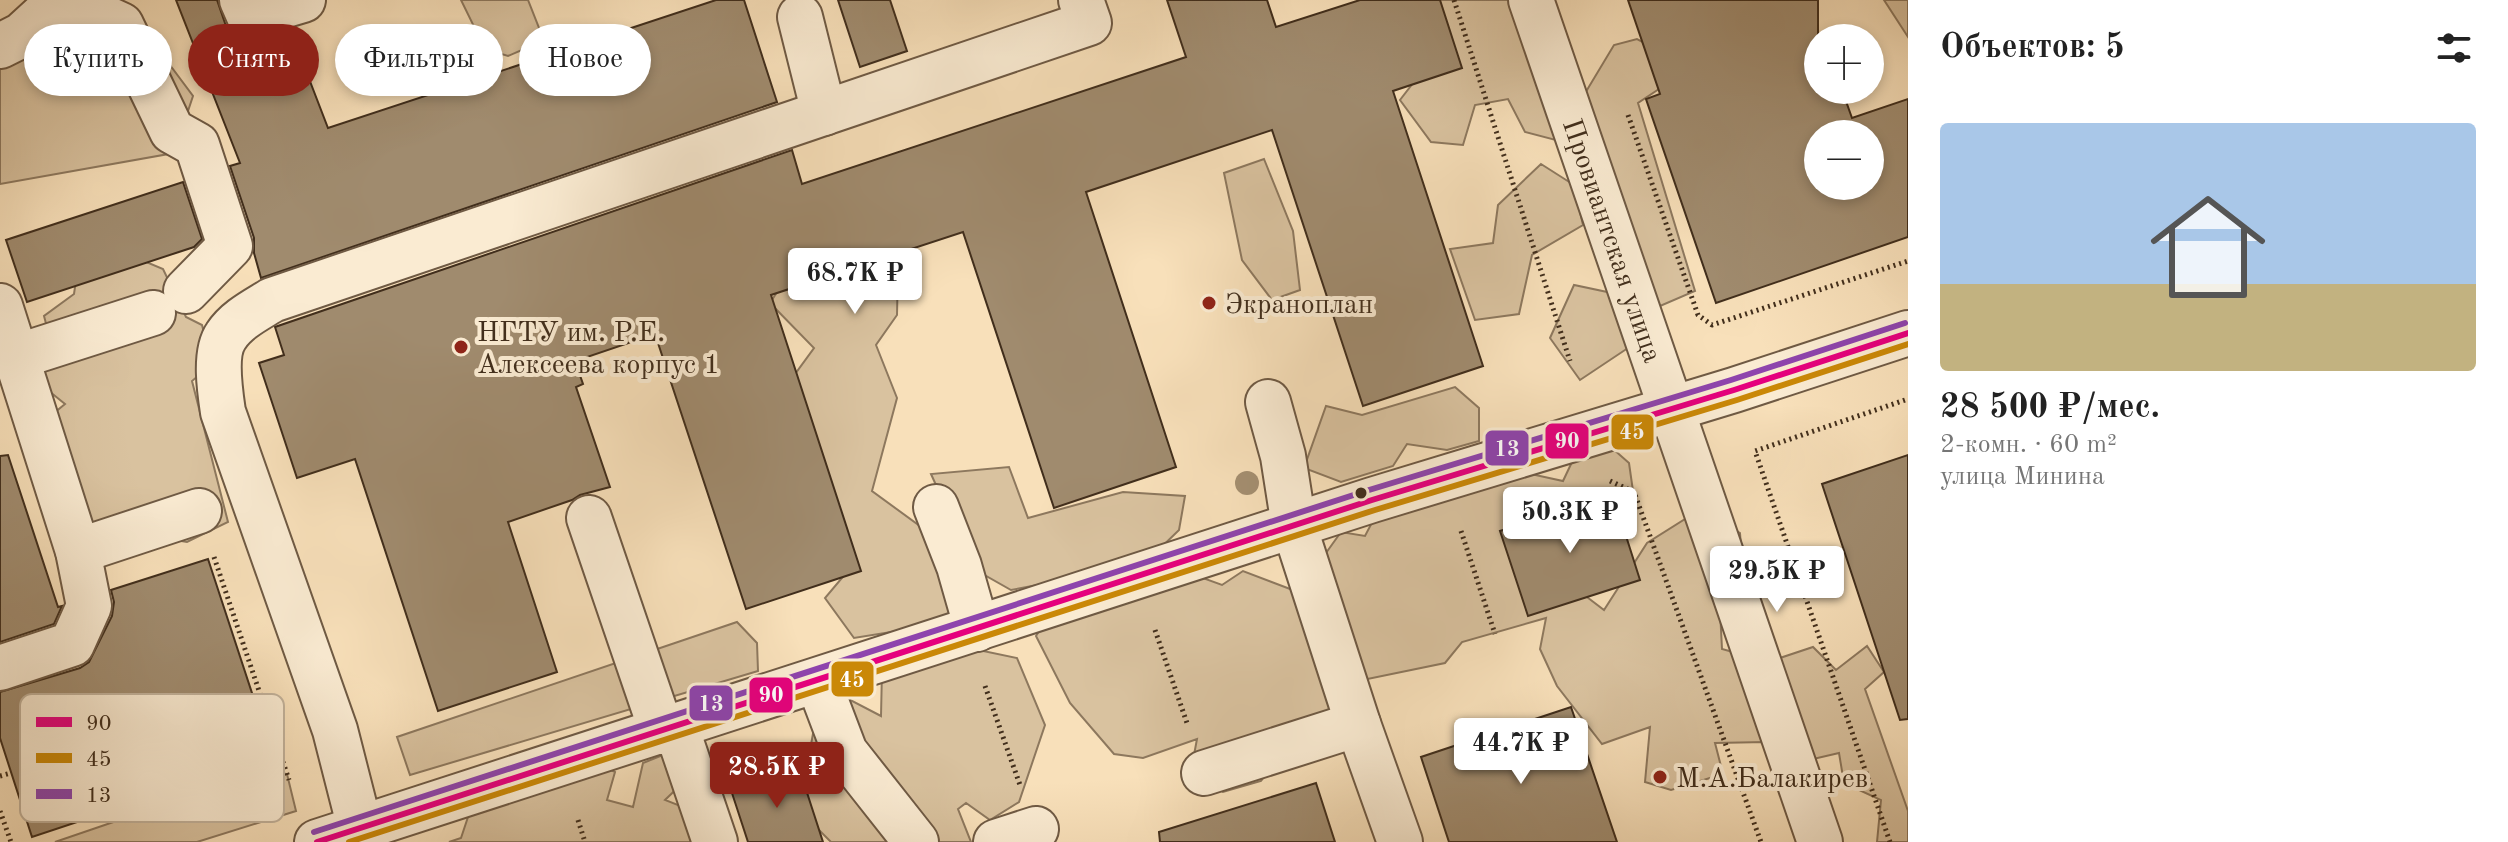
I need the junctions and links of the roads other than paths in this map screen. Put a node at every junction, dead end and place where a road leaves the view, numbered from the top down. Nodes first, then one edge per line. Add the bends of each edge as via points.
1 (60, 0) edge
2 (66, 0) edge
3 (242, 0) edge
4 (303, 0) edge
5 (1081, 0) edge
6 (1531, 0) edge
7 (800, 17) dead end
8 (0, 46) edge
9 (824, 113) junction
10 (0, 306) edge
11 (1908, 333) edge
12 (16, 357) junction
13 (1268, 402) dead end
14 (1670, 409) junction
15 (936, 507) dead end
16 (199, 511) road end
17 (589, 518) dead end
18 (1294, 526) junction
19 (78, 551) junction
20 (977, 629) junction
21 (0, 668) edge
22 (818, 681) junction
23 (1358, 724) junction
24 (669, 730) junction
25 (1204, 773) road end
26 (375, 830) edge
27 (317, 842) edge
28 (715, 842) edge
29 (916, 842) edge
30 (1400, 842) edge
31 (1820, 842) edge

1 - 8 street via 22,35
2 - 12 street via 121,25 172,131 197,145 230,246 170,302
3 - 4 street via 249,16
5 - 9 street via 1089,23
6 - 14 street, Провиантская улица
7 - 9 street
9 - 26 street via 272,300 224,338 218,376 223,412
10 - 12 street
11 - 14 street
12 - 19 street
13 - 18 street
14 - 18 street
14 - 31 street, Провиантская улица
15 - 20 street
16 - 19 street
17 - 24 street
18 - 20 street
18 - 23 street
19 - 21 street via 89,606 72,644
20 - 22 street
22 - 24 street
22 - 29 street via 845,752
23 - 25 street
23 - 30 street
24 - 26 street
24 - 28 street
26 - 27 street

